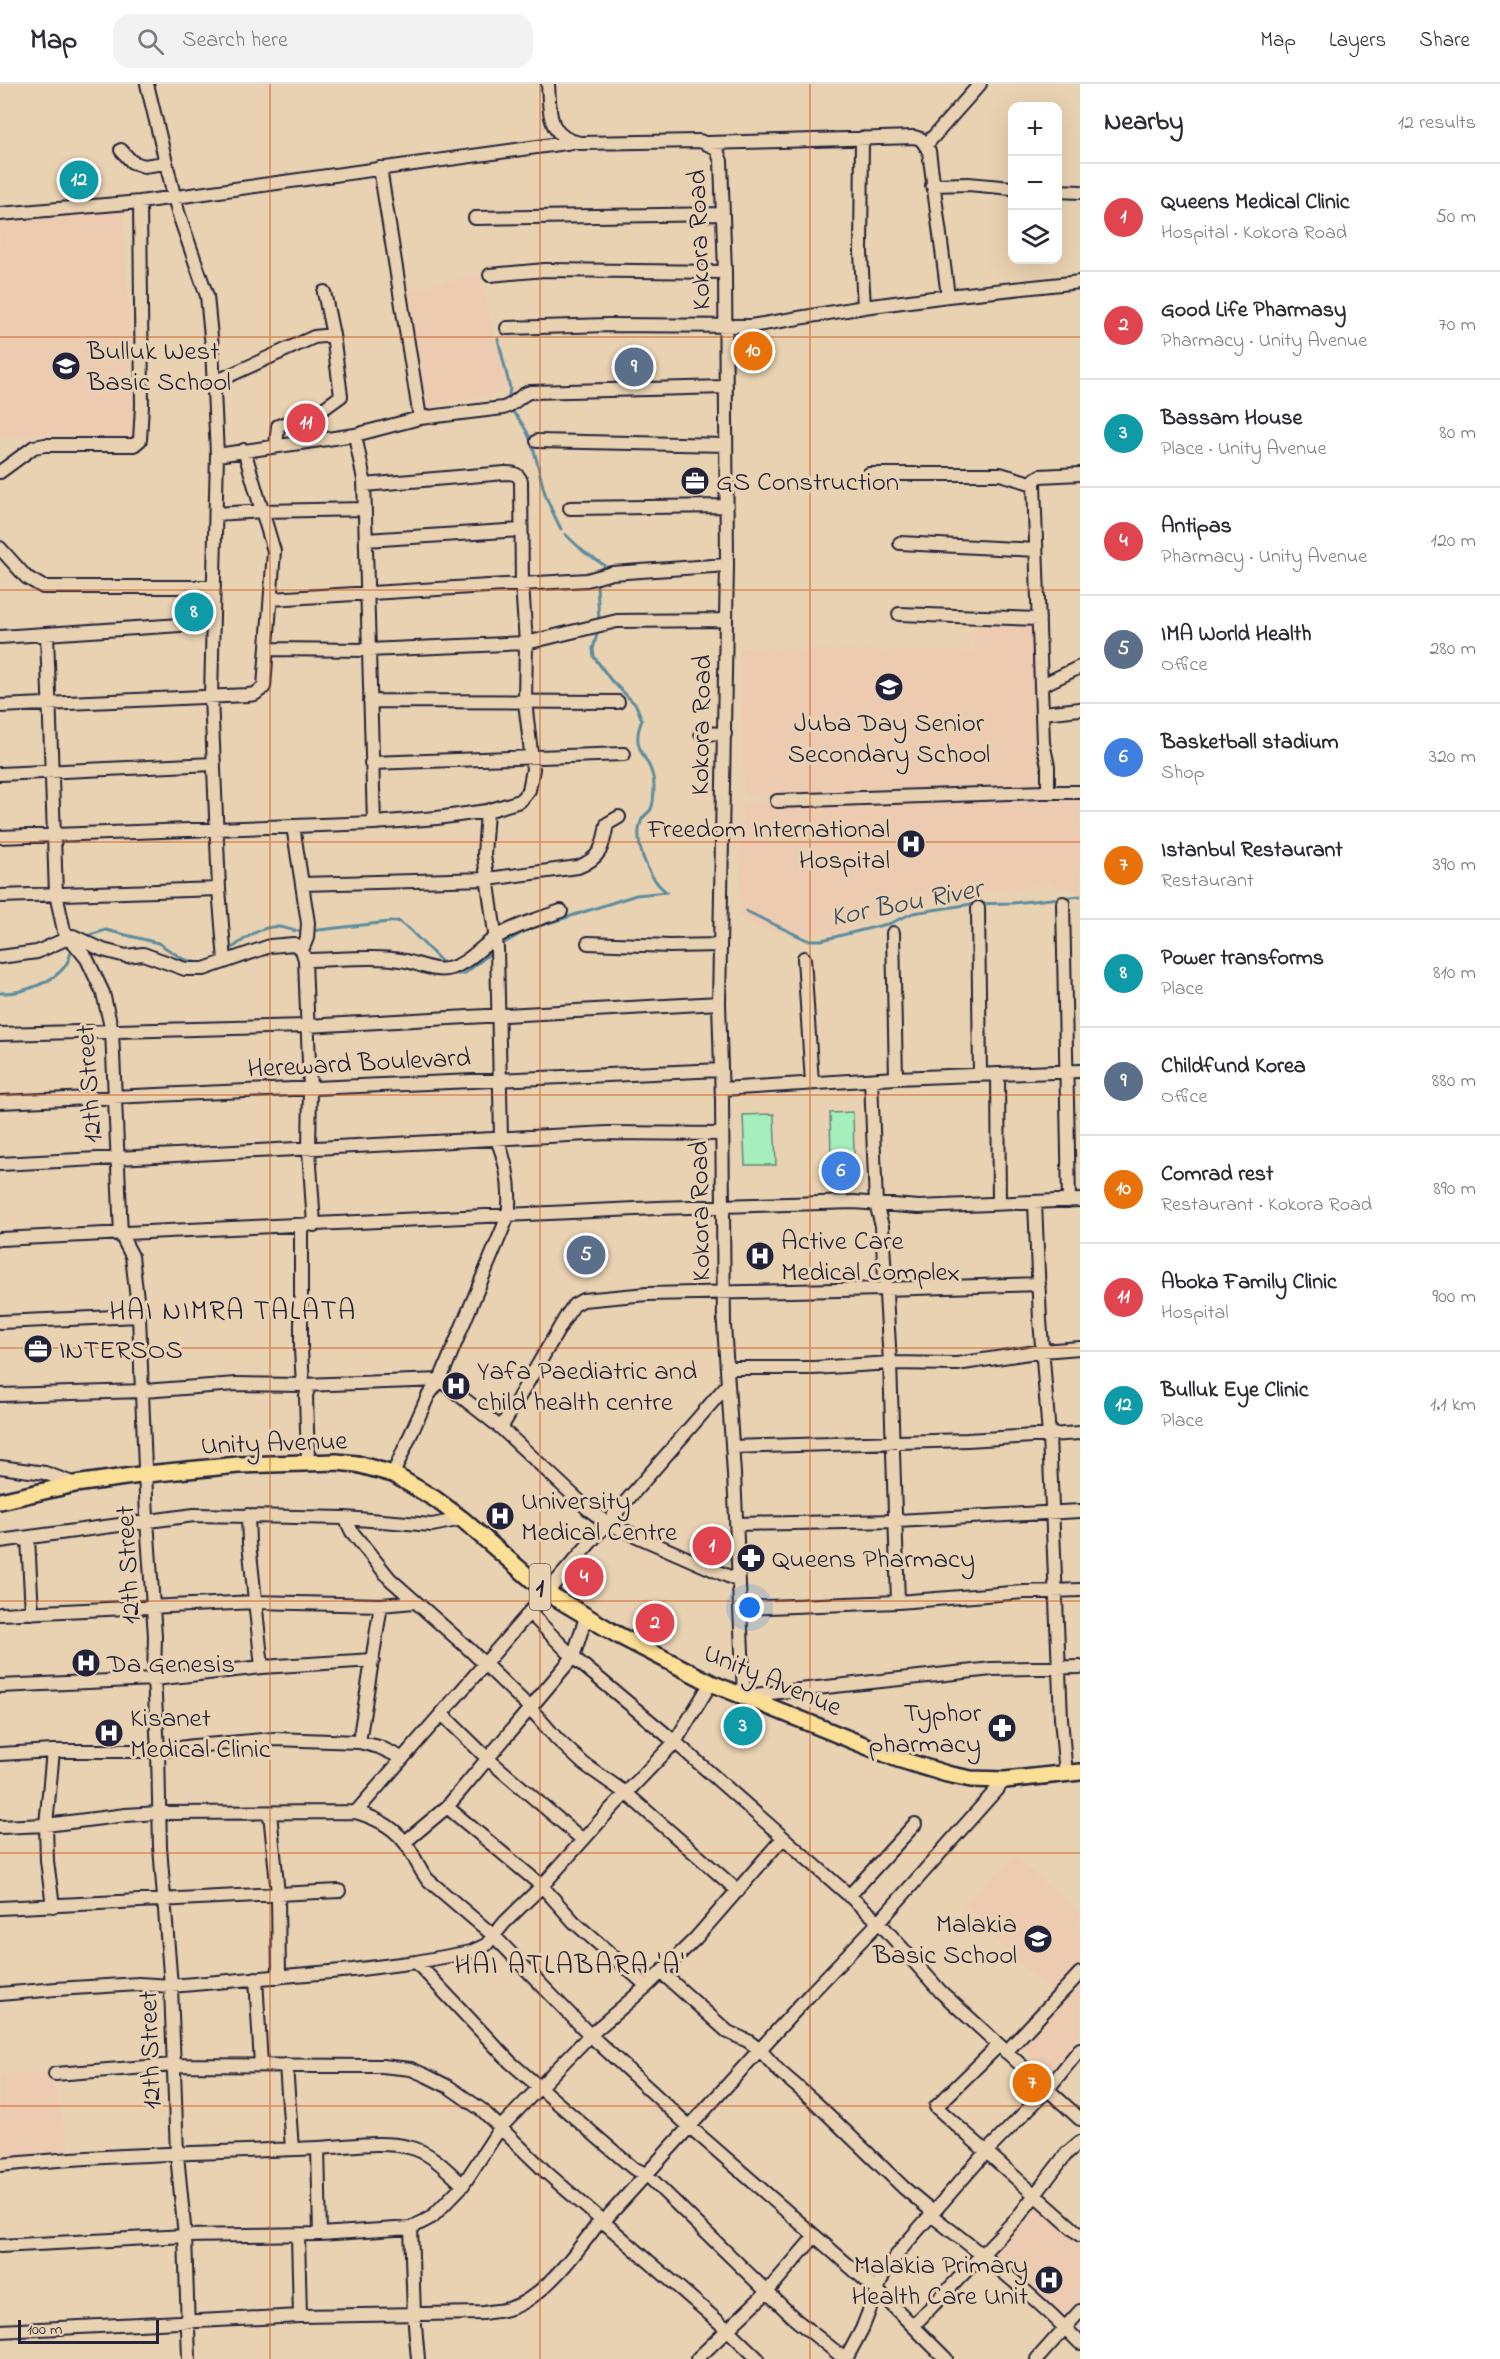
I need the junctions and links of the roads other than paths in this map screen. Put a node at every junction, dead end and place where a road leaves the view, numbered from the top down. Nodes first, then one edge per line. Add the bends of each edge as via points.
1 (147, 84) edge
2 (548, 84) edge
3 (980, 84) edge
4 (862, 138) junction
5 (573, 142) junction
6 (708, 143) junction
7 (926, 145) junction
8 (121, 150) dead end
9 (165, 163) junction
10 (380, 168) junction
11 (932, 185) junction
12 (1008, 188) edge
13 (1062, 191) edge
14 (1080, 192) edge
15 (174, 196) junction
16 (140, 202) junction
17 (0, 214) edge
18 (723, 214) junction
19 (475, 218) dead end
20 (725, 272) junction
21 (490, 275) dead end
22 (1080, 282) edge
23 (324, 292) dead end
24 (948, 296) junction
25 (864, 307) junction
26 (507, 328) dead end
27 (725, 328) junction
28 (333, 335) junction
29 (215, 382) junction
30 (726, 387) junction
31 (420, 418) junction
32 (355, 435) junction
33 (537, 441) dead end
34 (726, 445) junction
35 (276, 446) junction
36 (244, 450) junction
37 (217, 455) junction
38 (0, 472) edge
39 (869, 474) dead end
40 (1080, 474) edge
41 (1034, 484) junction
42 (364, 485) junction
43 (727, 506) junction
44 (570, 508) dead end
45 (365, 509) junction
46 (264, 511) junction
47 (216, 514) junction
48 (521, 530) junction
49 (366, 540) junction
50 (900, 543) dead end
51 (0, 548) edge
52 (1036, 550) junction
53 (727, 564) junction
54 (522, 584) junction
55 (214, 587) junction
56 (366, 593) junction
57 (271, 598) junction
58 (899, 614) dead end
59 (1039, 619) junction
60 (726, 620) junction
61 (211, 623) junction
62 (47, 635) junction
63 (0, 637) edge
64 (526, 643) junction
65 (268, 649) junction
66 (368, 650) junction
67 (1080, 667) edge
68 (1042, 685) junction
69 (211, 696) junction
70 (370, 701) junction
71 (525, 702) junction
72 (618, 702) dead end
73 (48, 704) junction
74 (0, 706) edge
75 (1080, 709) edge
76 (1043, 713) junction
77 (701, 733) dead end
78 (725, 734) junction
79 (624, 754) dead end
80 (532, 756) junction
81 (371, 763) junction
82 (213, 764) junction
83 (53, 770) junction
84 (0, 774) edge
85 (1043, 792) junction
86 (1080, 792) edge
87 (777, 801) dead end
88 (487, 812) junction
89 (619, 817) dead end
90 (374, 823) junction
91 (293, 826) junction
92 (216, 828) junction
93 (54, 835) junction
94 (0, 837) edge
95 (488, 879) junction
96 (302, 884) junction
97 (219, 889) junction
98 (56, 894) junction
99 (0, 896) edge
100 (1063, 903) dead end
101 (978, 908) dead end
102 (561, 911) dead end
103 (893, 933) dead end
104 (66, 935) junction
105 (495, 938) junction
106 (588, 943) dead end
107 (720, 945) junction
108 (303, 955) junction
109 (0, 957) edge
110 (804, 958) dead end
111 (225, 961) junction
112 (719, 1003) junction
113 (498, 1016) junction
114 (306, 1026) junction
115 (112, 1031) junction
116 (0, 1034) edge
117 (721, 1070) junction
118 (1074, 1071) edge
119 (998, 1074) junction
120 (980, 1075) junction
121 (897, 1078) junction
122 (499, 1079) junction
123 (871, 1080) junction
124 (812, 1083) junction
125 (310, 1089) junction
126 (722, 1089) junction
127 (115, 1096) junction
128 (0, 1102) edge
129 (722, 1134) junction
130 (499, 1139) junction
131 (309, 1150) junction
132 (118, 1159) junction
133 (0, 1164) edge
134 (1075, 1201) edge
135 (1035, 1203) junction
136 (876, 1204) junction
137 (999, 1204) junction
138 (723, 1208) junction
139 (508, 1215) junction
140 (314, 1225) junction
141 (301, 1226) junction
142 (121, 1234) junction
143 (0, 1239) edge
144 (1039, 1284) junction
145 (885, 1289) junction
146 (724, 1292) junction
147 (139, 1316) junction
148 (0, 1322) edge
149 (1080, 1348) edge
150 (1042, 1351) junction
151 (890, 1363) junction
152 (728, 1368) junction
153 (440, 1380) junction
154 (728, 1384) junction
155 (306, 1385) junction
156 (144, 1391) junction
157 (0, 1395) edge
158 (501, 1428) junction
159 (1080, 1433) edge
160 (1049, 1436) junction
161 (893, 1441) junction
162 (732, 1447) junction
163 (308, 1462) junction
164 (0, 1467) edge
165 (147, 1474) junction
166 (393, 1474) junction
167 (75, 1484) junction
168 (0, 1501) edge
169 (1080, 1511) edge
170 (1051, 1512) junction
171 (248, 1515) junction
172 (345, 1518) junction
173 (462, 1519) junction
174 (147, 1520) junction
175 (897, 1521) junction
176 (607, 1523) junction
177 (736, 1524) junction
178 (27, 1538) junction
179 (0, 1541) edge
180 (739, 1581) junction
181 (1080, 1590) edge
182 (1055, 1591) junction
183 (546, 1592) junction
184 (255, 1602) junction
185 (414, 1602) junction
186 (898, 1602) junction
187 (381, 1605) junction
188 (152, 1607) junction
189 (741, 1608) junction
190 (529, 1612) junction
191 (32, 1613) junction
192 (0, 1614) edge
193 (586, 1617) junction
194 (573, 1657) junction
195 (373, 1660) junction
196 (485, 1665) junction
197 (262, 1667) junction
198 (1080, 1667) edge
199 (1059, 1668) junction
200 (154, 1679) junction
201 (711, 1683) junction
202 (0, 1686) edge
203 (744, 1696) junction
204 (530, 1708) junction
205 (441, 1713) junction
206 (359, 1742) junction
207 (675, 1742) junction
208 (54, 1751) junction
209 (159, 1751) junction
210 (0, 1754) edge
211 (402, 1758) junction
212 (488, 1759) junction
213 (1073, 1774) edge
214 (1005, 1780) junction
215 (627, 1794) junction
216 (447, 1807) junction
217 (356, 1812) junction
218 (159, 1813) junction
219 (270, 1813) junction
220 (915, 1824) dead end
221 (46, 1825) junction
222 (0, 1827) edge
223 (783, 1838) junction
224 (583, 1840) junction
225 (405, 1842) junction
226 (542, 1886) junction
227 (339, 1891) dead end
228 (738, 1892) junction
229 (278, 1894) junction
230 (849, 1896) junction
231 (165, 1899) junction
232 (53, 1906) junction
233 (0, 1908) edge
234 (879, 1922) junction
235 (494, 1936) junction
236 (416, 1962) junction
237 (662, 1972) junction
238 (1080, 1973) edge
239 (279, 1977) junction
240 (256, 1978) junction
241 (171, 1986) junction
242 (647, 1986) junction
243 (0, 1994) edge
244 (590, 2035) junction
245 (1003, 2049) junction
246 (1080, 2049) edge
247 (760, 2050) junction
248 (261, 2065) junction
249 (286, 2065) junction
250 (174, 2066) junction
251 (55, 2074) dead end
252 (539, 2088) junction
253 (1047, 2090) junction
254 (1080, 2119) edge
255 (690, 2127) junction
256 (500, 2128) junction
257 (1080, 2142) edge
258 (318, 2148) junction
259 (292, 2149) junction
260 (986, 2152) junction
261 (177, 2155) junction
262 (0, 2165) edge
263 (646, 2175) junction
264 (463, 2185) junction
265 (1035, 2196) junction
266 (932, 2213) junction
267 (602, 2223) junction
268 (411, 2228) junction
269 (1079, 2232) edge
270 (320, 2234) junction
271 (298, 2235) junction
272 (185, 2236) junction
273 (815, 2236) junction
274 (0, 2246) edge
275 (981, 2253) junction
276 (767, 2292) junction
277 (878, 2292) junction
278 (1080, 2311) edge
279 (414, 2314) junction
280 (300, 2316) junction
281 (188, 2323) junction
282 (913, 2326) junction
283 (1065, 2328) junction
284 (728, 2330) junction
285 (0, 2331) edge
286 (1080, 2343) edge
287 (189, 2359) edge
288 (418, 2359) edge
289 (697, 2359) edge
290 (758, 2359) edge
291 (845, 2359) edge
292 (946, 2359) edge
293 (1037, 2359) edge

1 - 9 street
2 - 5 street via 555,129
3 - 7 street
4 - 6 street
4 - 7 street via 914,137
4 - 25 street
5 - 6 street, Kokora Road
5 - 10 street, Kokora Road
6 - 18 street, Kokora Road via 716,148 721,161
7 - 11 street
8 - 9 street via 132,162 144,166
9 - 15 street
10 - 15 street, Kokora Road
10 - 31 street
11 - 12 street
11 - 24 street
13 - 14 street
15 - 16 street, Kokora Road
15 - 29 street via 207,296
16 - 17 street, Kokora Road
16 - 38 street via 140,440 134,445 34,447
18 - 19 street
18 - 20 street, Kokora Road
20 - 21 street via 545,270
20 - 27 street, Kokora Road
22 - 24 street
23 - 28 street
24 - 25 street
25 - 27 street via 765,325
26 - 27 street
27 - 30 street, Kokora Road
28 - 29 street via 314,337
28 - 35 street via 341,396 323,409 278,426
29 - 37 street
30 - 31 street via 530,392 508,407
30 - 34 street, Kokora Road
31 - 32 street
32 - 35 street
32 - 42 street
33 - 34 street
34 - 43 street, Kokora Road
35 - 36 street
36 - 37 street
36 - 46 street
37 - 47 street
39 - 41 street via 1000,474
40 - 41 street via 1040,476
41 - 52 street
42 - 45 street
42 - 48 street via 515,474 521,481
43 - 44 street
43 - 53 street, Kokora Road
45 - 46 street
45 - 49 street
46 - 47 street
46 - 57 street via 274,551
47 - 55 street
48 - 49 street
48 - 54 street
49 - 56 street
50 - 52 street
51 - 55 street via 26,577 43,586
52 - 59 street
53 - 54 street
53 - 60 street, Kokora Road
54 - 56 street
54 - 64 street
55 - 61 street
56 - 57 street
56 - 66 street
57 - 65 street
58 - 59 street
59 - 68 street
60 - 64 street via 617,621
60 - 78 street, Kokora Road
61 - 62 street
61 - 69 street
62 - 63 street
62 - 73 street, 12th Street
64 - 66 street
64 - 71 street
65 - 66 street
65 - 69 street via 266,681 261,690 248,695
66 - 70 street
67 - 68 street
68 - 76 street
69 - 73 street
69 - 82 street
70 - 71 street
70 - 81 street
71 - 72 street
71 - 80 street
73 - 74 street
73 - 83 street, 12th Street
75 - 76 street
76 - 85 street via 1050,786
77 - 78 street
78 - 107 street, Kokora Road
79 - 80 street
80 - 81 street
80 - 88 street via 529,790 520,801
81 - 90 street
82 - 83 street
82 - 92 street
83 - 84 street
83 - 93 street, 12th Street
85 - 86 street
85 - 87 street
88 - 90 street
88 - 95 street via 483,855
89 - 95 street via 608,823 599,853 590,862
90 - 91 street
91 - 92 street
91 - 96 street
92 - 93 street
92 - 97 street
93 - 94 street
93 - 98 street, 12th Street
95 - 96 street
95 - 105 street
96 - 108 street via 308,931
97 - 98 street
97 - 111 street
98 - 99 street
98 - 104 street, 12th Street
100 - 118 street
101 - 120 street
102 - 105 street
103 - 121 street
104 - 109 street via 37,952
104 - 111 street via 103,950 126,956 143,954 185,969 204,969
104 - 115 street, 12th Street via 87,959 103,993
105 - 108 street via 450,969 386,959
105 - 113 street
106 - 107 street
107 - 112 street, Kokora Road
108 - 111 street via 294,944 282,944
108 - 114 street
110 - 124 street
112 - 113 street
112 - 117 street, Kokora Road
113 - 114 street
113 - 122 street
114 - 115 street
114 - 125 street
115 - 116 street
115 - 127 street, 12th Street
117 - 122 street, Hereward Boulevard
117 - 126 street, Kokora Road
118 - 119 street
118 - 134 street
119 - 120 street
119 - 137 street
120 - 121 street
121 - 123 street
122 - 125 street, Hereward Boulevard
122 - 130 street
123 - 124 street
123 - 136 street
124 - 126 street
125 - 127 street, Hereward Boulevard
125 - 131 street
126 - 129 street, Kokora Road
127 - 128 street, Hereward Boulevard
127 - 132 street, 12th Street
129 - 130 street via 635,1132
129 - 138 street, Kokora Road
130 - 131 street
130 - 139 street via 509,1179
131 - 132 street
131 - 140 street
132 - 133 street
132 - 142 street, 12th Street
134 - 135 street
135 - 137 street
135 - 144 street
136 - 137 street
136 - 138 street
136 - 145 street via 882,1226
138 - 139 street
138 - 146 street, Kokora Road
139 - 140 street
139 - 153 street
140 - 141 street
141 - 142 street
141 - 155 street via 301,1349
142 - 143 street
142 - 147 street, 12th Street via 132,1256
144 - 145 street
144 - 150 street
145 - 146 street
145 - 151 street
146 - 152 street, Kokora Road
146 - 158 street via 636,1294 583,1300 574,1305
147 - 148 street
147 - 156 street, 12th Street
149 - 150 street
150 - 151 street via 957,1364
150 - 160 street
151 - 152 street
151 - 161 street
152 - 154 street, Kokora Road
153 - 155 street
153 - 158 street
153 - 166 street via 428,1396
154 - 162 street, Kokora Road
154 - 176 street
155 - 156 street via 236,1384
155 - 163 street
156 - 157 street
156 - 165 street, 12th Street
158 - 176 street
159 - 160 street
160 - 161 street
160 - 170 street
161 - 162 street
161 - 175 street
162 - 177 street, Kokora Road
163 - 165 main road, Unity Avenue / 1
163 - 166 main road, Unity Avenue / 1 via 357,1464
164 - 167 street via 45,1473
165 - 167 main road, Unity Avenue / 1
165 - 174 street, 12th Street
166 - 173 main road, Unity Avenue / 1
167 - 168 main road, Unity Avenue / 1
169 - 170 street
170 - 175 street
170 - 182 street
171 - 172 street
171 - 174 street
171 - 184 street
172 - 173 street via 432,1525
172 - 185 street via 369,1554
173 - 183 main road, Unity Avenue / 1
174 - 178 street
174 - 188 street, 12th Street
175 - 177 street
175 - 186 street
176 - 180 street
176 - 183 street
177 - 180 street, Kokora Road
178 - 179 street
178 - 191 street
180 - 189 street, Kokora Road
181 - 182 street
182 - 186 street
182 - 199 street
183 - 190 street
183 - 193 main road, Unity Avenue / 1
184 - 187 street
184 - 188 street
184 - 197 street
185 - 187 street
185 - 196 street
186 - 189 street
187 - 195 street
188 - 191 street
188 - 200 street, 12th Street
189 - 203 street, Kokora Road
190 - 194 street
190 - 196 street
191 - 192 street
193 - 194 street
193 - 201 main road, Unity Avenue / 1
194 - 204 street
194 - 207 street
195 - 197 street
195 - 206 street
196 - 204 street
196 - 205 street
197 - 200 street
198 - 199 street
199 - 203 street via 992,1670
199 - 213 street via 1062,1752
200 - 202 street
200 - 209 street, 12th Street
201 - 203 main road, Unity Avenue / 1
201 - 207 street
203 - 214 main road, Unity Avenue / 1 via 898,1759 971,1779
204 - 212 street
204 - 215 street via 584,1764
205 - 211 street
205 - 212 street
206 - 209 street via 274,1739
206 - 211 street
207 - 215 street
207 - 223 street
208 - 209 street
208 - 210 street
208 - 221 street
209 - 218 street, 12th Street
211 - 217 street
212 - 216 street
212 - 224 street
213 - 214 main road, Unity Avenue / 1
214 - 234 street
215 - 224 street
215 - 228 street
216 - 225 street
216 - 226 street
217 - 219 street
217 - 225 street via 385,1823
218 - 219 street
218 - 221 street
218 - 231 street, 12th Street
219 - 229 street
220 - 230 street
221 - 222 street
221 - 232 street
223 - 228 street
223 - 230 street
224 - 226 street
225 - 235 street via 427,1879
226 - 235 street
226 - 242 street via 574,1922
227 - 229 street
228 - 237 street
229 - 231 street
229 - 239 street
230 - 234 street
231 - 232 street
231 - 241 street, 12th Street
232 - 233 street
234 - 245 street via 941,1992
234 - 247 street
235 - 236 street via 471,1952
235 - 244 street
236 - 239 street
236 - 252 street
237 - 242 street
237 - 247 street via 728,2032
238 - 245 street
239 - 240 street
240 - 241 street
240 - 248 street
241 - 243 street via 139,1984
241 - 250 street, 12th Street
242 - 244 street
244 - 252 street
244 - 255 street
245 - 253 street
245 - 260 street via 936,2107
246 - 253 street
247 - 255 street
247 - 266 street
248 - 249 street
248 - 250 street
249 - 256 street via 411,2069 449,2087
249 - 259 street
250 - 251 street
250 - 261 street, 12th Street
252 - 256 street
252 - 263 street
253 - 254 street
253 - 260 street
255 - 263 street
255 - 273 street
256 - 264 street
256 - 267 street
257 - 265 street
258 - 259 street
258 - 264 street via 374,2144 410,2147 438,2162
258 - 270 street
259 - 261 street
260 - 265 street
260 - 266 street
261 - 262 street via 72,2157
261 - 272 street, 12th Street
263 - 267 street
263 - 276 street
264 - 268 street via 432,2217
265 - 269 street
265 - 275 street
266 - 275 street
266 - 277 street via 889,2264
267 - 279 street via 562,2270 513,2308 484,2313
267 - 284 street
268 - 270 street
268 - 279 street
270 - 271 street
271 - 272 street
271 - 280 street
272 - 274 street
272 - 281 street, 12th Street
273 - 276 street
273 - 277 street
275 - 282 street
275 - 283 street
276 - 284 street
276 - 291 street via 812,2335
277 - 282 street
277 - 291 street
278 - 283 street
279 - 280 street
279 - 288 street
280 - 281 street
281 - 285 street
281 - 287 street, 12th Street
282 - 292 street
283 - 286 street
283 - 293 street
284 - 289 street
284 - 290 street

